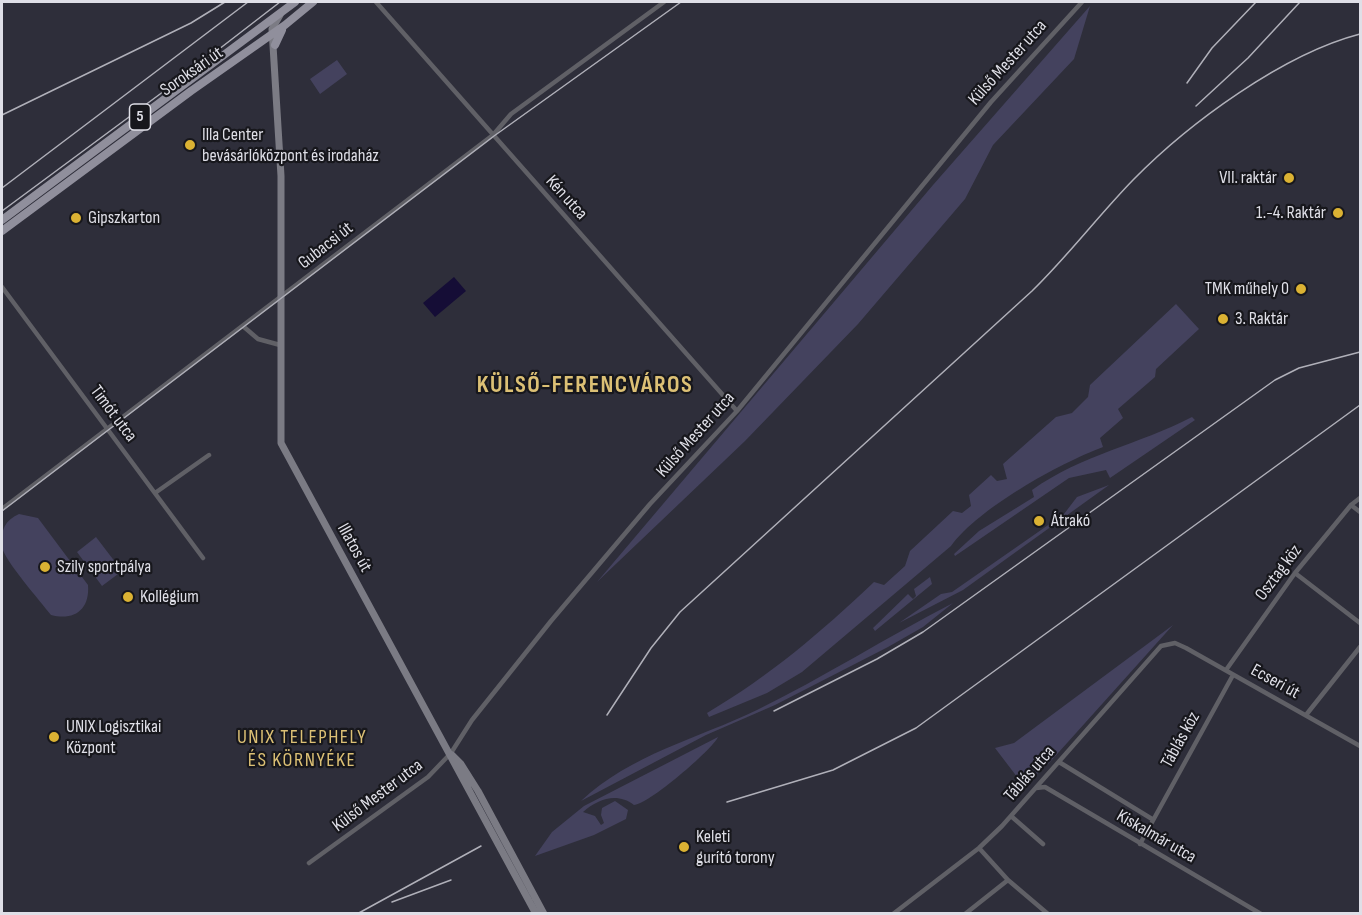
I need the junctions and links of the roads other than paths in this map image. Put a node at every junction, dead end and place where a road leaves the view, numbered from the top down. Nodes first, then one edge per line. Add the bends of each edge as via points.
1 (295, 2) edge
2 (313, 2) edge
3 (376, 2) edge
4 (664, 2) edge
5 (1082, 2) edge
6 (280, 15) junction
7 (285, 25) junction
8 (257, 32) junction
9 (270, 36) junction
10 (275, 45) junction
11 (493, 135) junction
12 (2, 220) edge
13 (2, 231) edge
14 (2, 287) edge
15 (280, 300) junction
16 (244, 327) junction
17 (280, 345) junction
18 (737, 411) junction
19 (108, 430) junction
20 (209, 455) dead end
21 (155, 493) junction
22 (1360, 498) edge
23 (1351, 505) junction
24 (2, 509) edge
25 (1360, 512) edge
26 (203, 558) dead end
27 (1295, 573) junction
28 (1360, 623) edge
29 (1175, 643) joint
30 (1360, 647) edge
31 (1226, 670) junction
32 (1233, 675) junction
33 (1306, 715) junction
34 (1360, 746) edge
35 (451, 753) junction
36 (1059, 762) junction
37 (1036, 788) junction
38 (1011, 816) junction
39 (1152, 819) junction
40 (1043, 844) dead end
41 (1140, 844) junction
42 (979, 848) junction
43 (309, 863) dead end
44 (1008, 880) junction
45 (536, 914) edge
46 (544, 914) edge
47 (892, 914) edge
48 (965, 914) edge
49 (1048, 914) edge
50 (1261, 914) edge

1 - 6 main road, Soroksári út / 5
2 - 7 main road, Soroksári út / 5
3 - 11 street, Kén utca
4 - 11 street, Gubacsi út via 510,114
5 - 18 street, Külső Mester utca via 991,102
6 - 8 main road, Soroksári út / 5
6 - 9 street
7 - 9 main road, Soroksári út / 5
7 - 10 main road
8 - 9 street
8 - 12 main road, Soroksári út / 5
9 - 10 street, Illatos út
9 - 13 main road, Soroksári út / 5
10 - 15 street, Illatos út
11 - 15 street, Gubacsi út
11 - 18 street, Kén utca
14 - 19 street, Timót utca
15 - 16 street, Gubacsi út
15 - 17 street, Illatos út
16 - 17 street via 258,339
16 - 19 street, Gubacsi út
17 - 35 street, Illatos út via 279,434 284,451
18 - 35 street, Külső Mester utca via 650,504 543,630
19 - 21 street, Timót utca
19 - 24 street, Gubacsi út
20 - 21 street
21 - 26 street, Timót utca
22 - 23 street, Osztag köz
23 - 25 street
23 - 27 street, Osztag köz
27 - 28 street
27 - 31 street, Osztag köz
29 - 31 street, Ecseri út
29 - 36 street, Táblás utca via 1156,649
30 - 33 street
31 - 32 street, Ecseri út
32 - 33 street, Ecseri út
32 - 39 street, Táblás köz
33 - 34 street, Ecseri út
35 - 43 street, Külső Mester utca via 428,777
35 - 45 street, Illatos út
35 - 46 street, Illatos út via 478,791
36 - 37 street, Táblás utca
36 - 39 street
37 - 38 street, Táblás utca
37 - 41 street, Kiskalmár utca via 1045,787
38 - 40 street
38 - 42 street, Táblás utca
39 - 41 street, Táblás köz
41 - 50 street, Kiskalmár utca
42 - 44 street
42 - 47 street, Táblás utca
44 - 48 street
44 - 49 street

